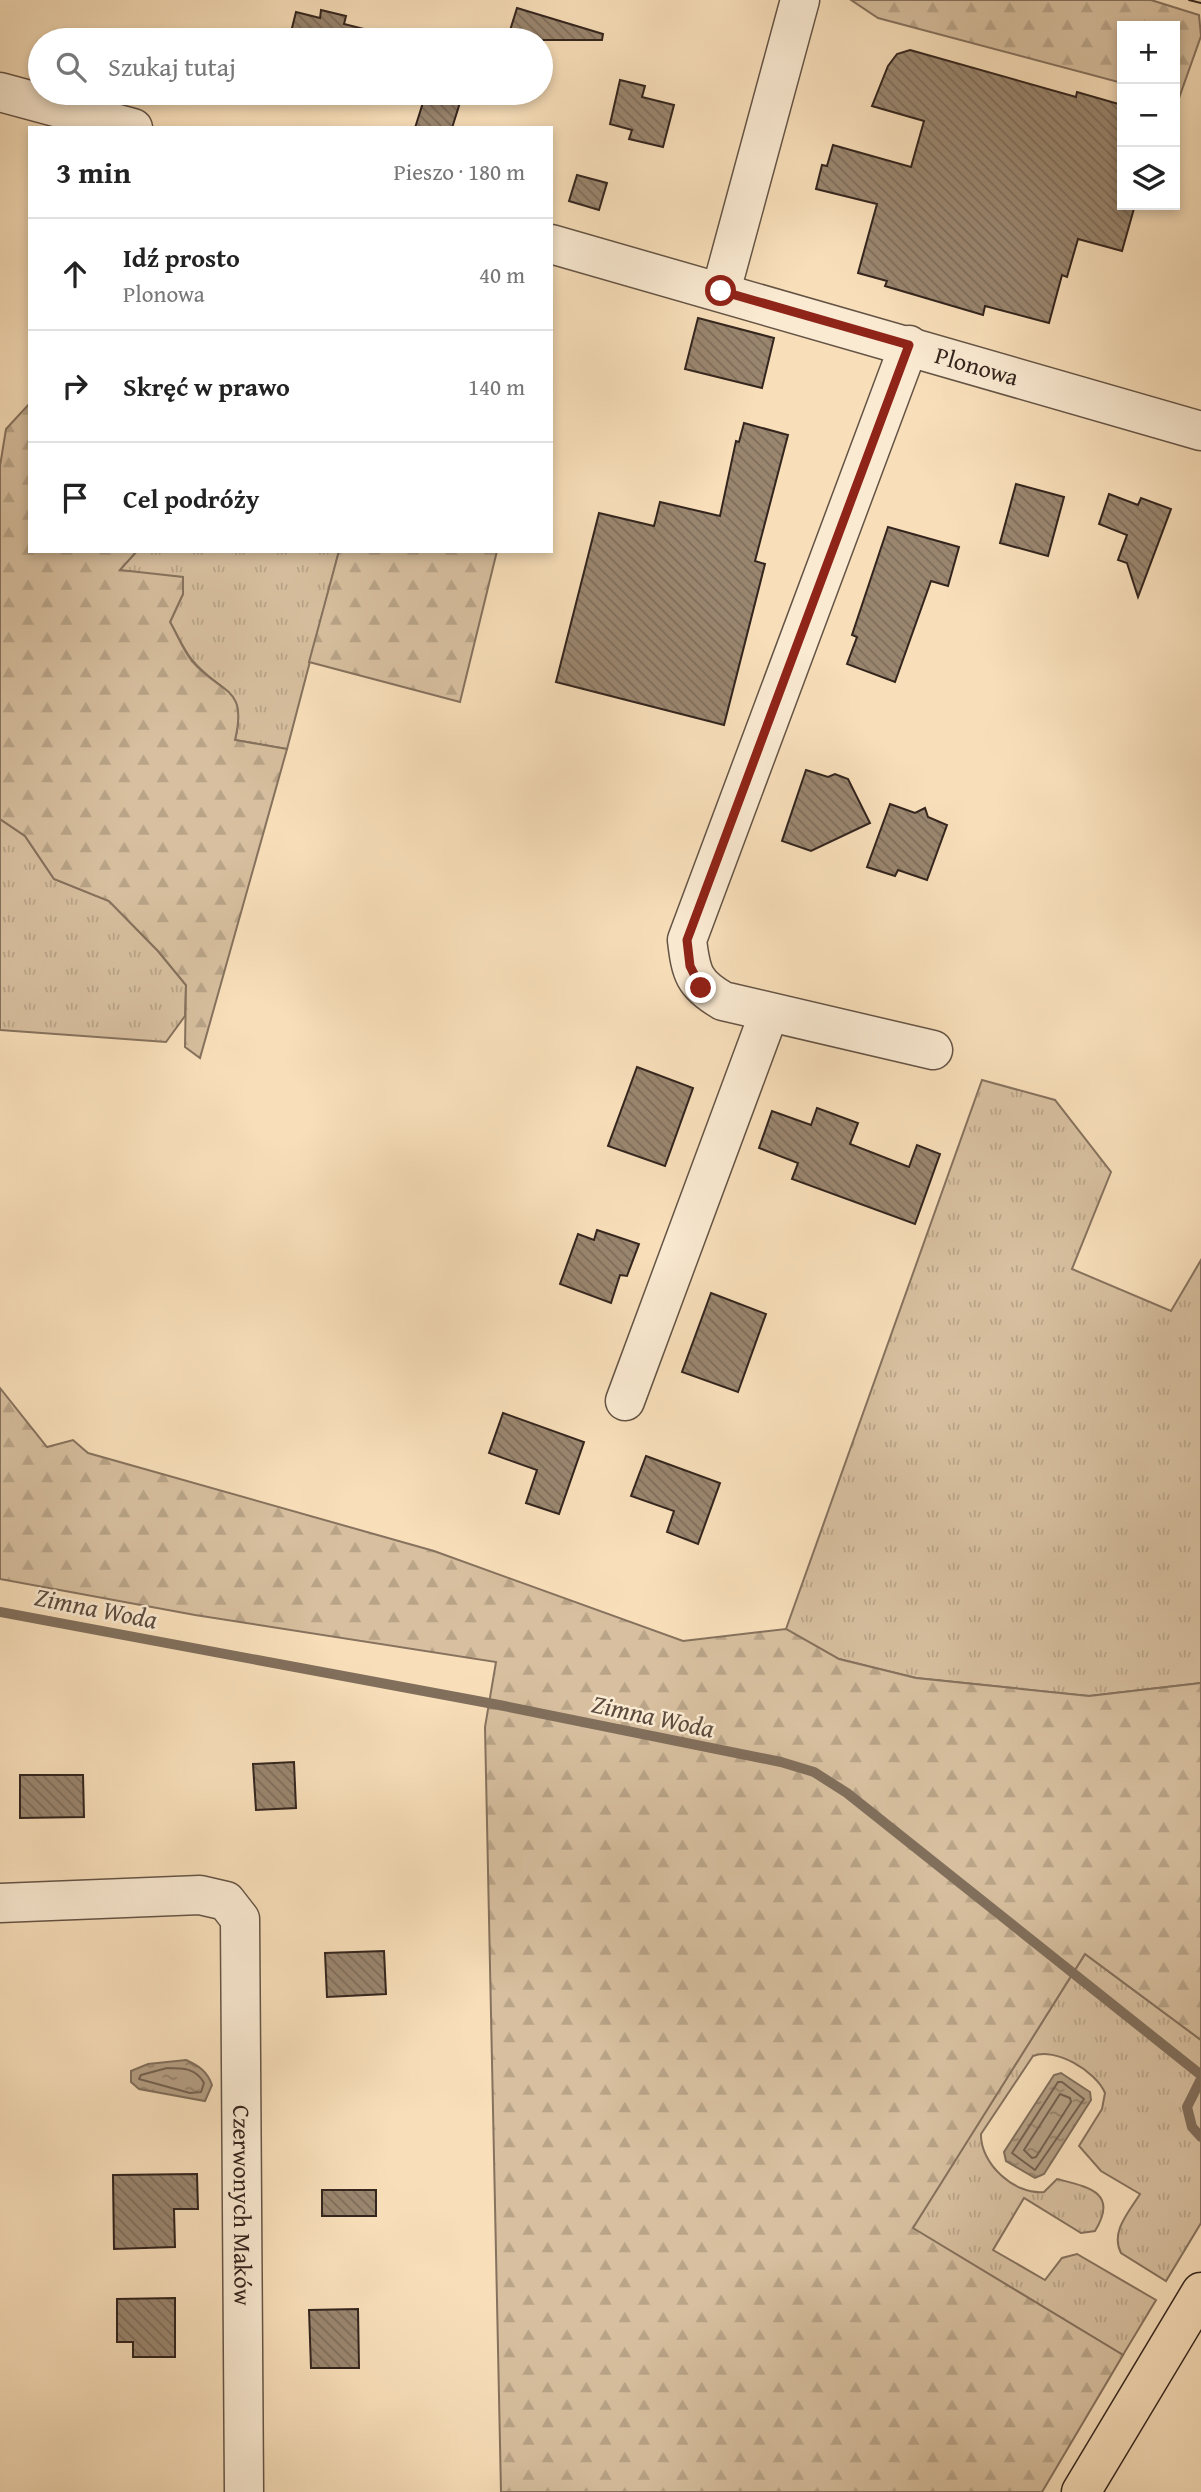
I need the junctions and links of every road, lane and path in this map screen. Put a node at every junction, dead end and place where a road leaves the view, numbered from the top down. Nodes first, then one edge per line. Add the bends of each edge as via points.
1 (800, 0) edge
2 (0, 92) edge
3 (28, 100) edge
4 (48, 105) edge
5 (126, 126) edge
6 (553, 244) edge
7 (721, 291) junction
8 (909, 345) junction
9 (1201, 431) edge
10 (768, 1013) junction
11 (933, 1050) dead end
12 (625, 1401) dead end
13 (0, 1903) edge
14 (1201, 2292) edge
15 (244, 2492) edge
16 (1081, 2492) edge

1 - 7 street
2 - 3 street
4 - 5 street
6 - 7 street, Plonowa
7 - 8 street, Plonowa
8 - 9 street, Plonowa
8 - 10 street via 687,940 690,966 701,988 723,1001
10 - 11 street
10 - 12 street
13 - 15 street, Czerwonych Maków via 200,1895 226,1901 240,1919
14 - 16 main road

